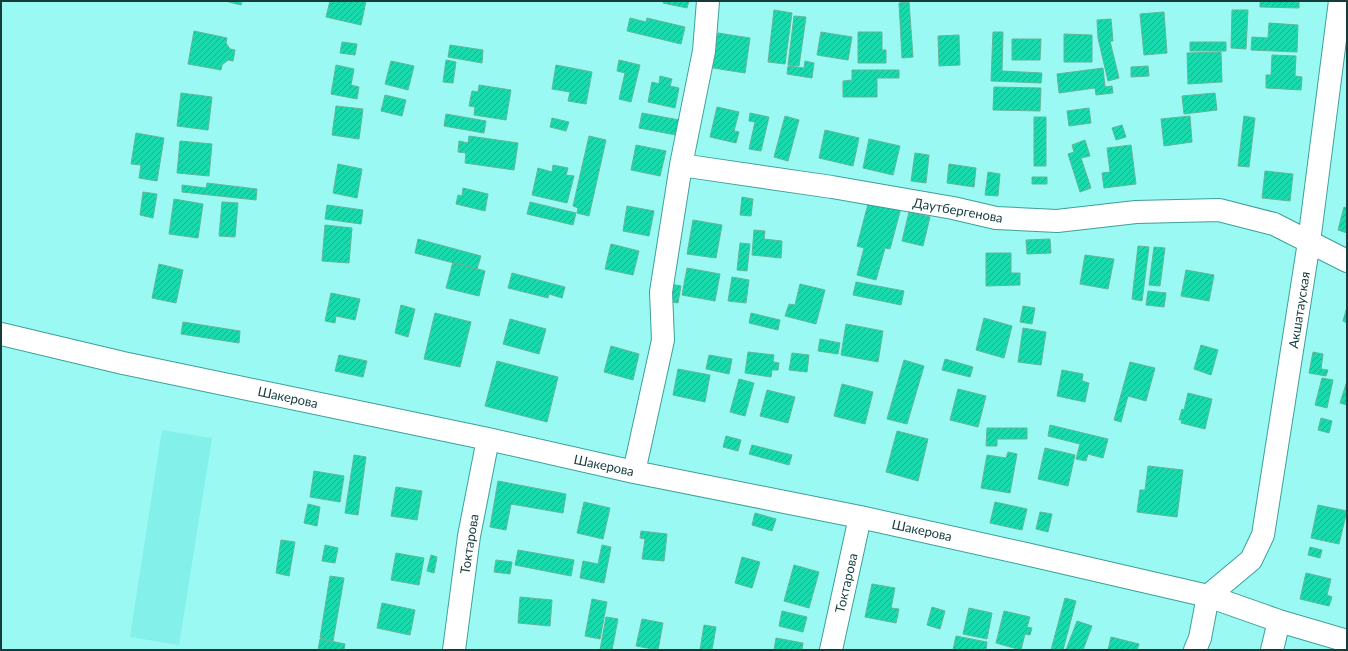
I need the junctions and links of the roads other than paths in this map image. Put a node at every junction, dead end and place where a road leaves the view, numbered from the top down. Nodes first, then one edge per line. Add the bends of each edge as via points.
1 (708, 1) edge
2 (1340, 1) edge
3 (681, 165) junction
4 (1309, 242) junction
5 (1347, 262) edge
6 (1, 334) edge
7 (488, 439) junction
8 (634, 472) junction
9 (860, 517) junction
10 (1208, 596) junction
11 (1279, 621) junction
12 (1347, 640) edge
13 (454, 650) edge
14 (831, 650) edge
15 (1195, 650) edge
16 (1272, 650) edge

1 - 3 street via 704,51
2 - 4 street, Акшатауская
3 - 4 street, Даутбергенова via 832,187 996,218 1057,221 1136,212 1219,210 1274,224
3 - 8 street via 661,292 663,340
4 - 5 street, Даутбергенова
4 - 10 street, Акшатауская via 1263,535 1250,560
6 - 7 street, Шакерова via 123,363
7 - 8 street, Шакерова
7 - 13 street, Токтарова via 469,536
8 - 9 street, Шакерова
9 - 10 street, Шакерова
9 - 14 street, Токтарова
10 - 11 street, Шакерова
10 - 15 street via 1200,638
11 - 12 street, Шакерова
11 - 16 street

